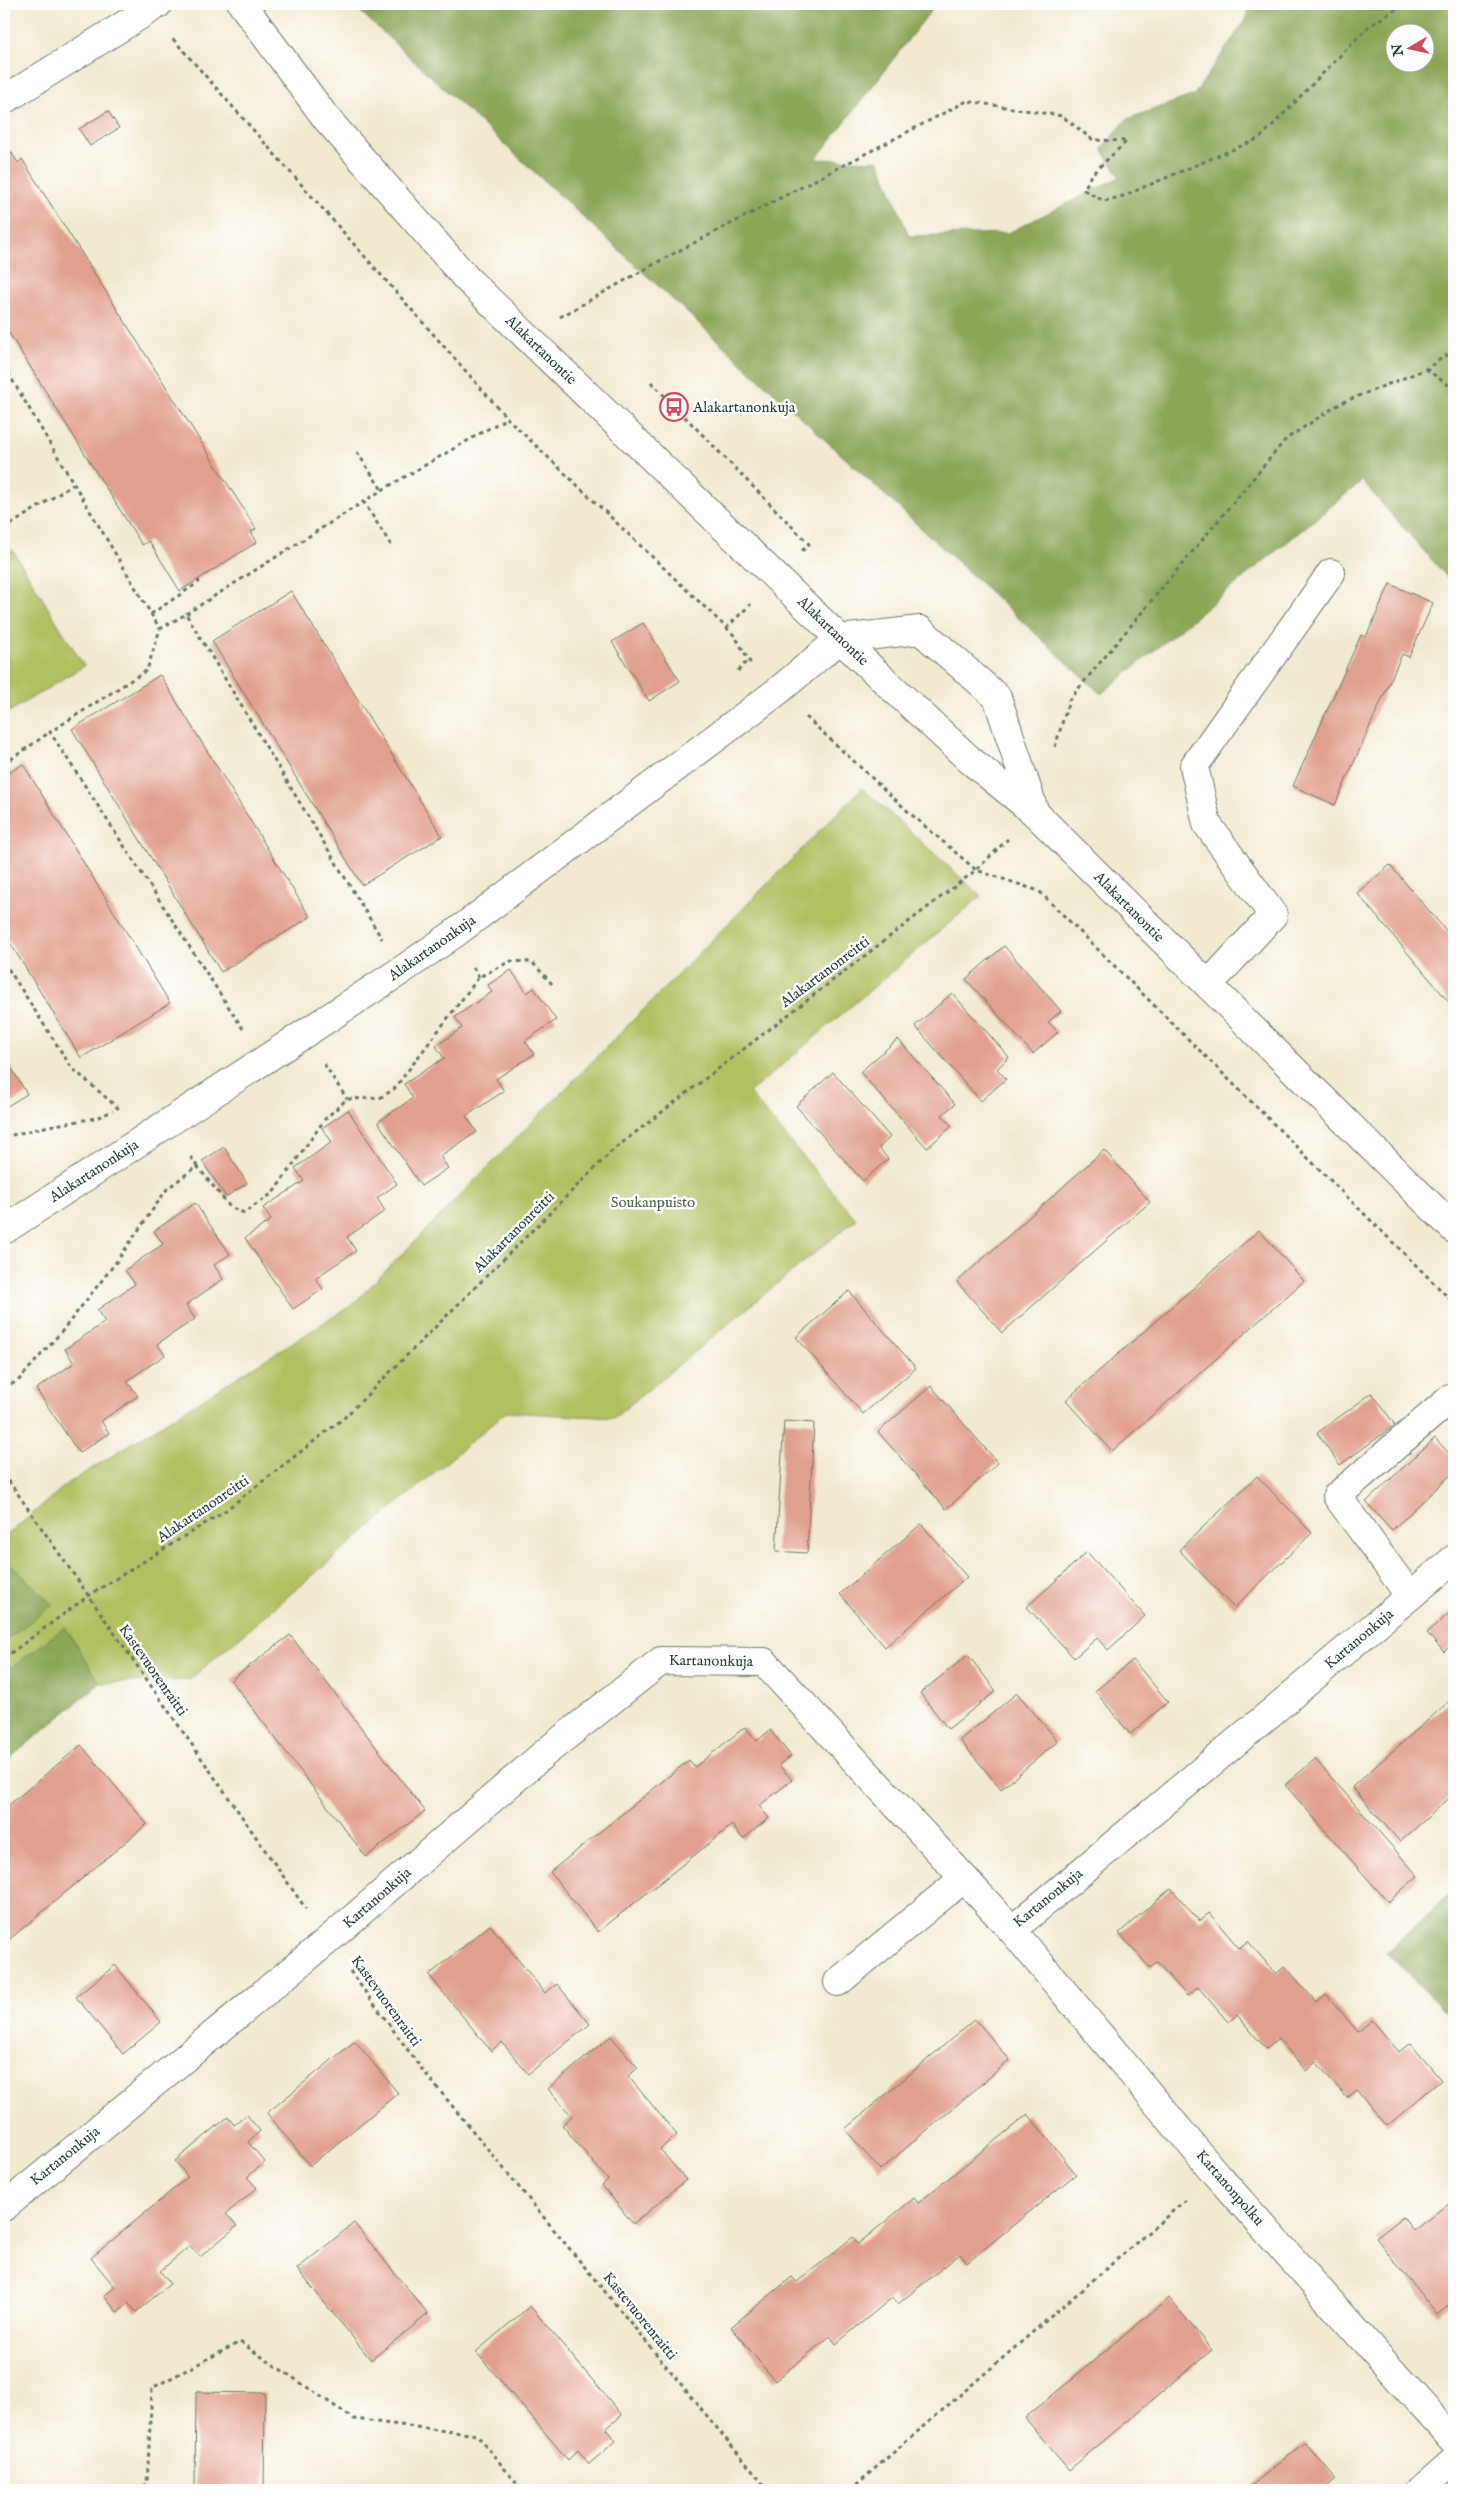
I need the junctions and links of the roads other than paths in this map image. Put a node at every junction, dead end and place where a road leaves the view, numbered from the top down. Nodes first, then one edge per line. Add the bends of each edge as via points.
1 (242, 4) edge
2 (153, 7) edge
3 (4, 100) edge
4 (1331, 573) dead end
5 (840, 639) junction
6 (1035, 813) junction
7 (1208, 985) junction
8 (1454, 1229) edge
9 (4, 1230) edge
10 (1450, 1399) dead end
11 (1454, 1559) edge
12 (1410, 1596) junction
13 (964, 1878) junction
14 (1012, 1930) junction
15 (838, 1982) dead end
16 (4, 2207) edge
17 (1454, 2441) edge
18 (1454, 2460) edge
19 (1420, 2490) edge

1 - 5 street, Alakartanontie via 326,118 467,279
2 - 3 street
4 - 7 street via 1194,766 1207,824 1273,915
5 - 6 street, Alakartanontie via 970,760
5 - 6 street via 920,630 997,697
5 - 9 street, Alakartanonkuja via 778,691 454,934
6 - 7 street, Alakartanontie
7 - 8 street, Alakartanontie
10 - 12 street via 1337,1496
11 - 12 street, Kartanonkuja
12 - 14 street, Kartanonkuja
13 - 14 street, Kartanonkuja
13 - 15 street
13 - 16 street, Kartanonkuja via 764,1662 661,1661 546,1752 327,1941
14 - 17 street, Kartanonpolku via 1216,2174
18 - 19 street

